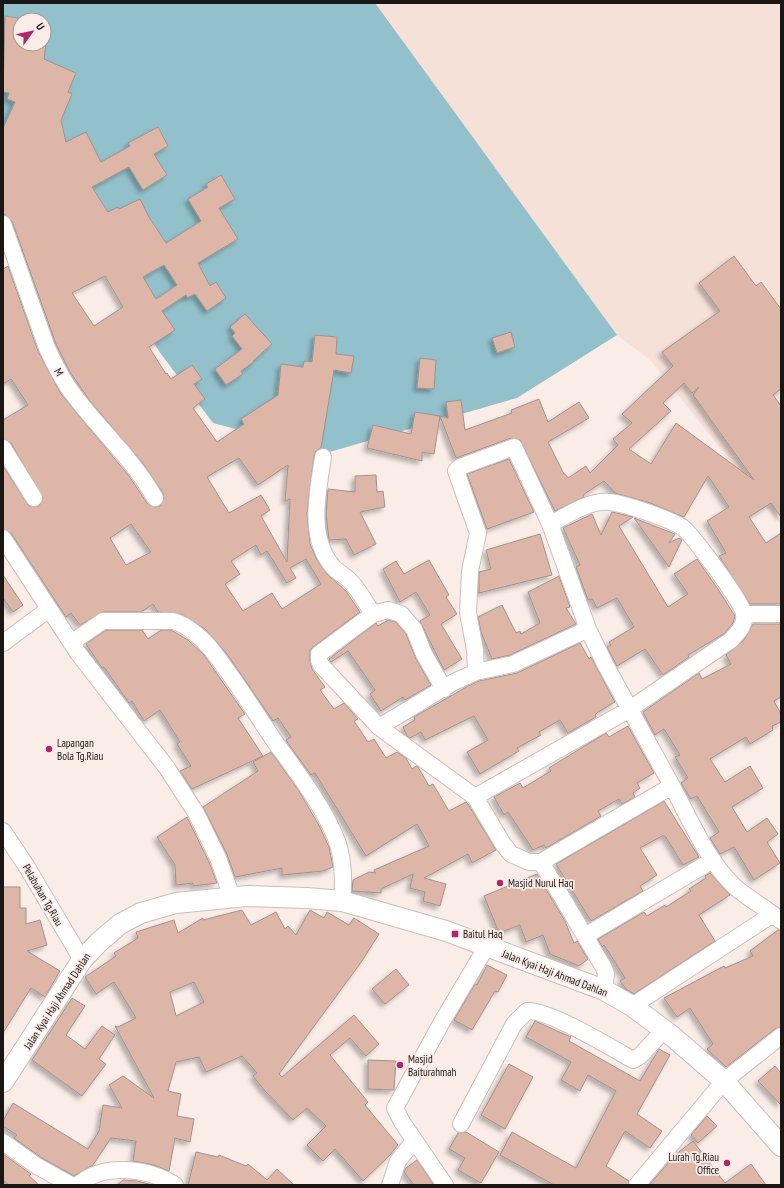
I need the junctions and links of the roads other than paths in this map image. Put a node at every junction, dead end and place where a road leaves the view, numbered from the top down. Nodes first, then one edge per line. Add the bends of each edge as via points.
1 (3, 224) edge
2 (8, 254) edge
3 (3, 448) edge
4 (323, 457) dead end
5 (34, 498) dead end
6 (155, 498) dead end
7 (550, 524) junction
8 (3, 538) edge
9 (49, 609) junction
10 (373, 614) junction
11 (745, 614) junction
12 (781, 614) edge
13 (588, 629) junction
14 (3, 643) edge
15 (71, 643) junction
16 (476, 672) junction
17 (444, 689) junction
18 (630, 709) junction
19 (379, 727) junction
20 (672, 786) junction
21 (475, 797) junction
22 (3, 831) edge
23 (713, 860) junction
24 (541, 862) junction
25 (232, 897) junction
26 (342, 901) junction
27 (777, 918) edge
28 (585, 936) junction
29 (487, 946) junction
30 (82, 960) junction
31 (604, 990) junction
32 (632, 1006) junction
33 (664, 1030) junction
34 (781, 1036) edge
35 (724, 1081) junction
36 (3, 1082) edge
37 (461, 1124) dead end
38 (414, 1140) junction
39 (3, 1142) edge
40 (781, 1146) edge
41 (71, 1185) edge
42 (78, 1185) edge
43 (175, 1185) edge
44 (390, 1185) edge
45 (445, 1185) edge
46 (637, 1185) edge

1 - 2 street, M
2 - 6 street, M via 55,365 72,392 143,477
3 - 5 street
4 - 10 street via 316,526 318,538 333,566 351,581
7 - 11 street via 588,505 608,501 630,506 682,528 725,582
7 - 13 street
7 - 16 street via 514,447 457,469 456,473 478,534 470,571 468,614 475,650
8 - 9 street
9 - 14 street
9 - 15 street
10 - 17 street via 388,610 401,614 406,619 414,629 424,654
10 - 19 street via 323,650 319,654 319,661
11 - 12 street
11 - 18 street via 744,625 731,640
13 - 16 street via 513,664
13 - 18 street
15 - 25 street via 167,768 196,813 218,858
15 - 26 street via 103,621 173,621 181,623 210,648 304,782 335,836 344,877
16 - 17 street
17 - 19 street
18 - 20 street
18 - 21 street
19 - 21 street
20 - 23 street
20 - 24 street
21 - 24 street via 511,854 529,862
22 - 30 street, Pelabuhan Tg.Riau
23 - 27 street via 735,886
23 - 28 street
24 - 28 street
25 - 26 main road, Jalan Kyai Haji Ahmad Dahlan
25 - 30 main road, Jalan Kyai Haji Ahmad Dahlan via 176,902 141,913 120,924
26 - 29 main road, Jalan Kyai Haji Ahmad Dahlan via 446,931
27 - 32 street
28 - 31 street via 604,968
29 - 31 main road, Jalan Kyai Haji Ahmad Dahlan
29 - 38 street via 396,1103 396,1111
30 - 36 main road, Jalan Kyai Haji Ahmad Dahlan
31 - 32 main road, Jalan Kyai Haji Ahmad Dahlan
32 - 33 main road, Jalan Kyai Haji Ahmad Dahlan
33 - 35 main road, Jalan Kyai Haji Ahmad Dahlan
33 - 37 street via 633,1060 551,1017 534,1010 527,1011 514,1024
34 - 35 street
35 - 40 main road, Jalan Kyai Haji Ahmad Dahlan
35 - 46 street
38 - 44 street via 398,1161
38 - 45 street
39 - 41 street via 37,1166
42 - 43 street via 84,1179 114,1170 138,1171

